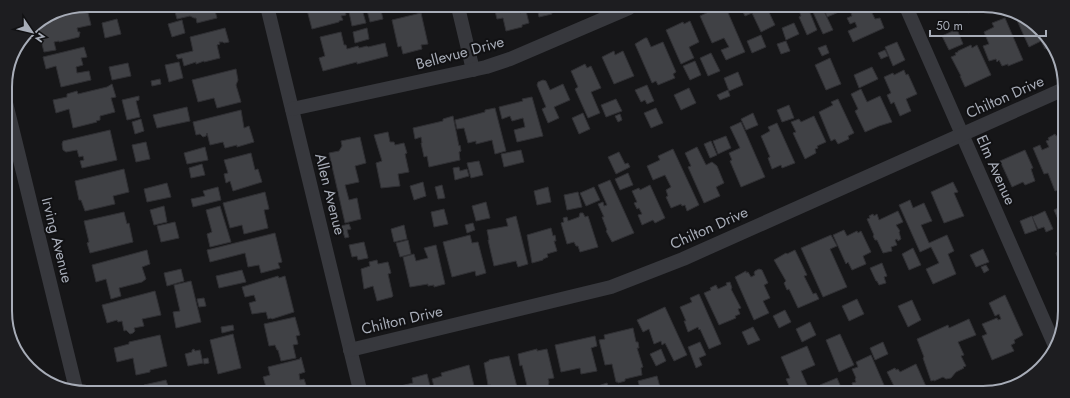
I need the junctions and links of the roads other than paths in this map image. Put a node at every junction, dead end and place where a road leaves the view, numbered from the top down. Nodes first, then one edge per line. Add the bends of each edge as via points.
1 (268, 12) edge
2 (459, 12) edge
3 (620, 12) edge
4 (908, 12) edge
5 (473, 70) junction
6 (1058, 92) edge
7 (292, 109) junction
8 (12, 128) edge
9 (962, 135) junction
10 (1052, 339) edge
11 (350, 350) junction
12 (75, 385) edge
13 (359, 386) edge

1 - 7 street, Allen Avenue
2 - 5 street
3 - 5 street, Bellevue Drive via 510,59
4 - 9 street, Elm Avenue
5 - 7 street, Bellevue Drive
6 - 9 street, Chilton Drive
7 - 11 street, Allen Avenue
8 - 12 street, Irving Avenue
9 - 10 street, Elm Avenue
9 - 11 street, Chilton Drive via 683,259 611,287
11 - 13 street, Allen Avenue

